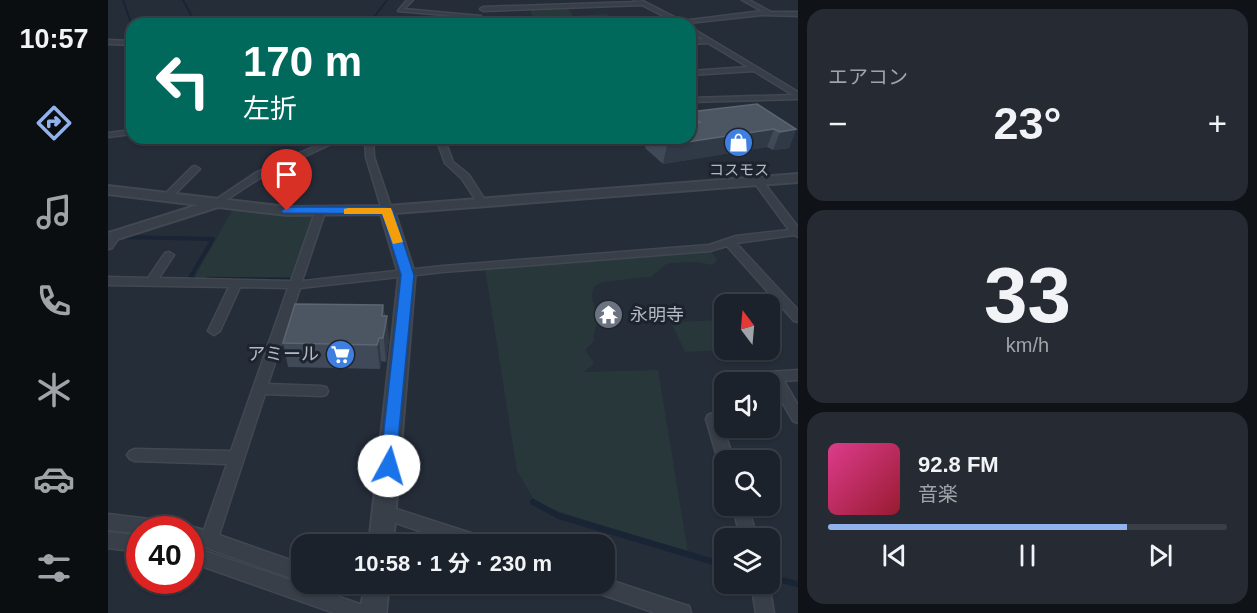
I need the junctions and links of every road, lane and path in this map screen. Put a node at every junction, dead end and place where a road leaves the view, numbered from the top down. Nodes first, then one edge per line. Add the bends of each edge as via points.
1 (410, 0) edge
2 (487, 0) edge
3 (659, 0) edge
4 (745, 0) edge
5 (640, 2) edge
6 (483, 9) junction
7 (770, 13) junction
8 (798, 14) edge
9 (478, 16) joint
10 (671, 18) edge
11 (696, 22) edge
12 (696, 32) edge
13 (710, 41) junction
14 (108, 42) edge
15 (696, 42) edge
16 (126, 43) edge
17 (755, 69) junction
18 (696, 73) edge
19 (798, 96) edge
20 (696, 100) edge
21 (126, 133) edge
22 (108, 135) edge
23 (327, 144) edge
24 (369, 144) edge
25 (442, 144) edge
26 (195, 169) dead end
27 (798, 178) edge
28 (758, 181) junction
29 (108, 190) edge
30 (167, 196) junction
31 (217, 202) junction
32 (482, 203) junction
33 (387, 210) junction
34 (320, 212) junction
35 (797, 233) edge
36 (111, 240) edge
37 (730, 243) junction
38 (169, 255) dead end
39 (407, 275) junction
40 (108, 281) edge
41 (151, 282) junction
42 (236, 284) junction
43 (296, 285) junction
44 (798, 318) edge
45 (214, 331) dead end
46 (798, 375) edge
47 (260, 389) junction
48 (321, 391) dead end
49 (798, 417) edge
50 (713, 419) dead end
51 (723, 450) edge
52 (135, 456) dead end
53 (236, 458) junction
54 (384, 512) junction
55 (108, 522) edge
56 (126, 524) edge
57 (382, 534) edge
58 (450, 534) edge
59 (204, 538) edge
60 (209, 539) junction
61 (108, 540) edge
62 (126, 542) edge
63 (204, 559) edge
64 (291, 569) edge
65 (615, 591) edge
66 (376, 594) edge
67 (762, 594) edge
68 (360, 613) edge
69 (374, 613) edge
70 (682, 613) edge
71 (765, 613) edge

1 - 9 street via 400,10
2 - 6 street
3 - 5 street
4 - 7 street
5 - 6 street
5 - 10 street
6 - 9 street
7 - 8 street
7 - 11 street
12 - 13 street
13 - 15 street
13 - 17 street
14 - 16 street
17 - 18 street
17 - 19 street
19 - 20 street
21 - 22 street
23 - 31 street via 260,174
24 - 33 street
25 - 32 street via 448,163 466,177
26 - 30 street
27 - 28 street
28 - 32 street
28 - 35 street
29 - 30 street
30 - 31 street
31 - 34 street
31 - 36 street
32 - 33 street
33 - 34 street
33 - 39 street
34 - 43 street
35 - 37 street via 736,239
37 - 39 street via 711,248
37 - 44 street
38 - 41 street
39 - 43 street
39 - 54 street
40 - 41 street
41 - 42 street
42 - 43 street
42 - 45 street
43 - 47 street
46 - 49 street via 774,376
47 - 48 street
47 - 53 street
50 - 51 street
52 - 53 street
53 - 60 street
54 - 57 street
54 - 58 street
55 - 56 street
59 - 60 street
60 - 64 street
61 - 62 street
63 - 68 street
65 - 70 street
66 - 69 street
67 - 71 street

